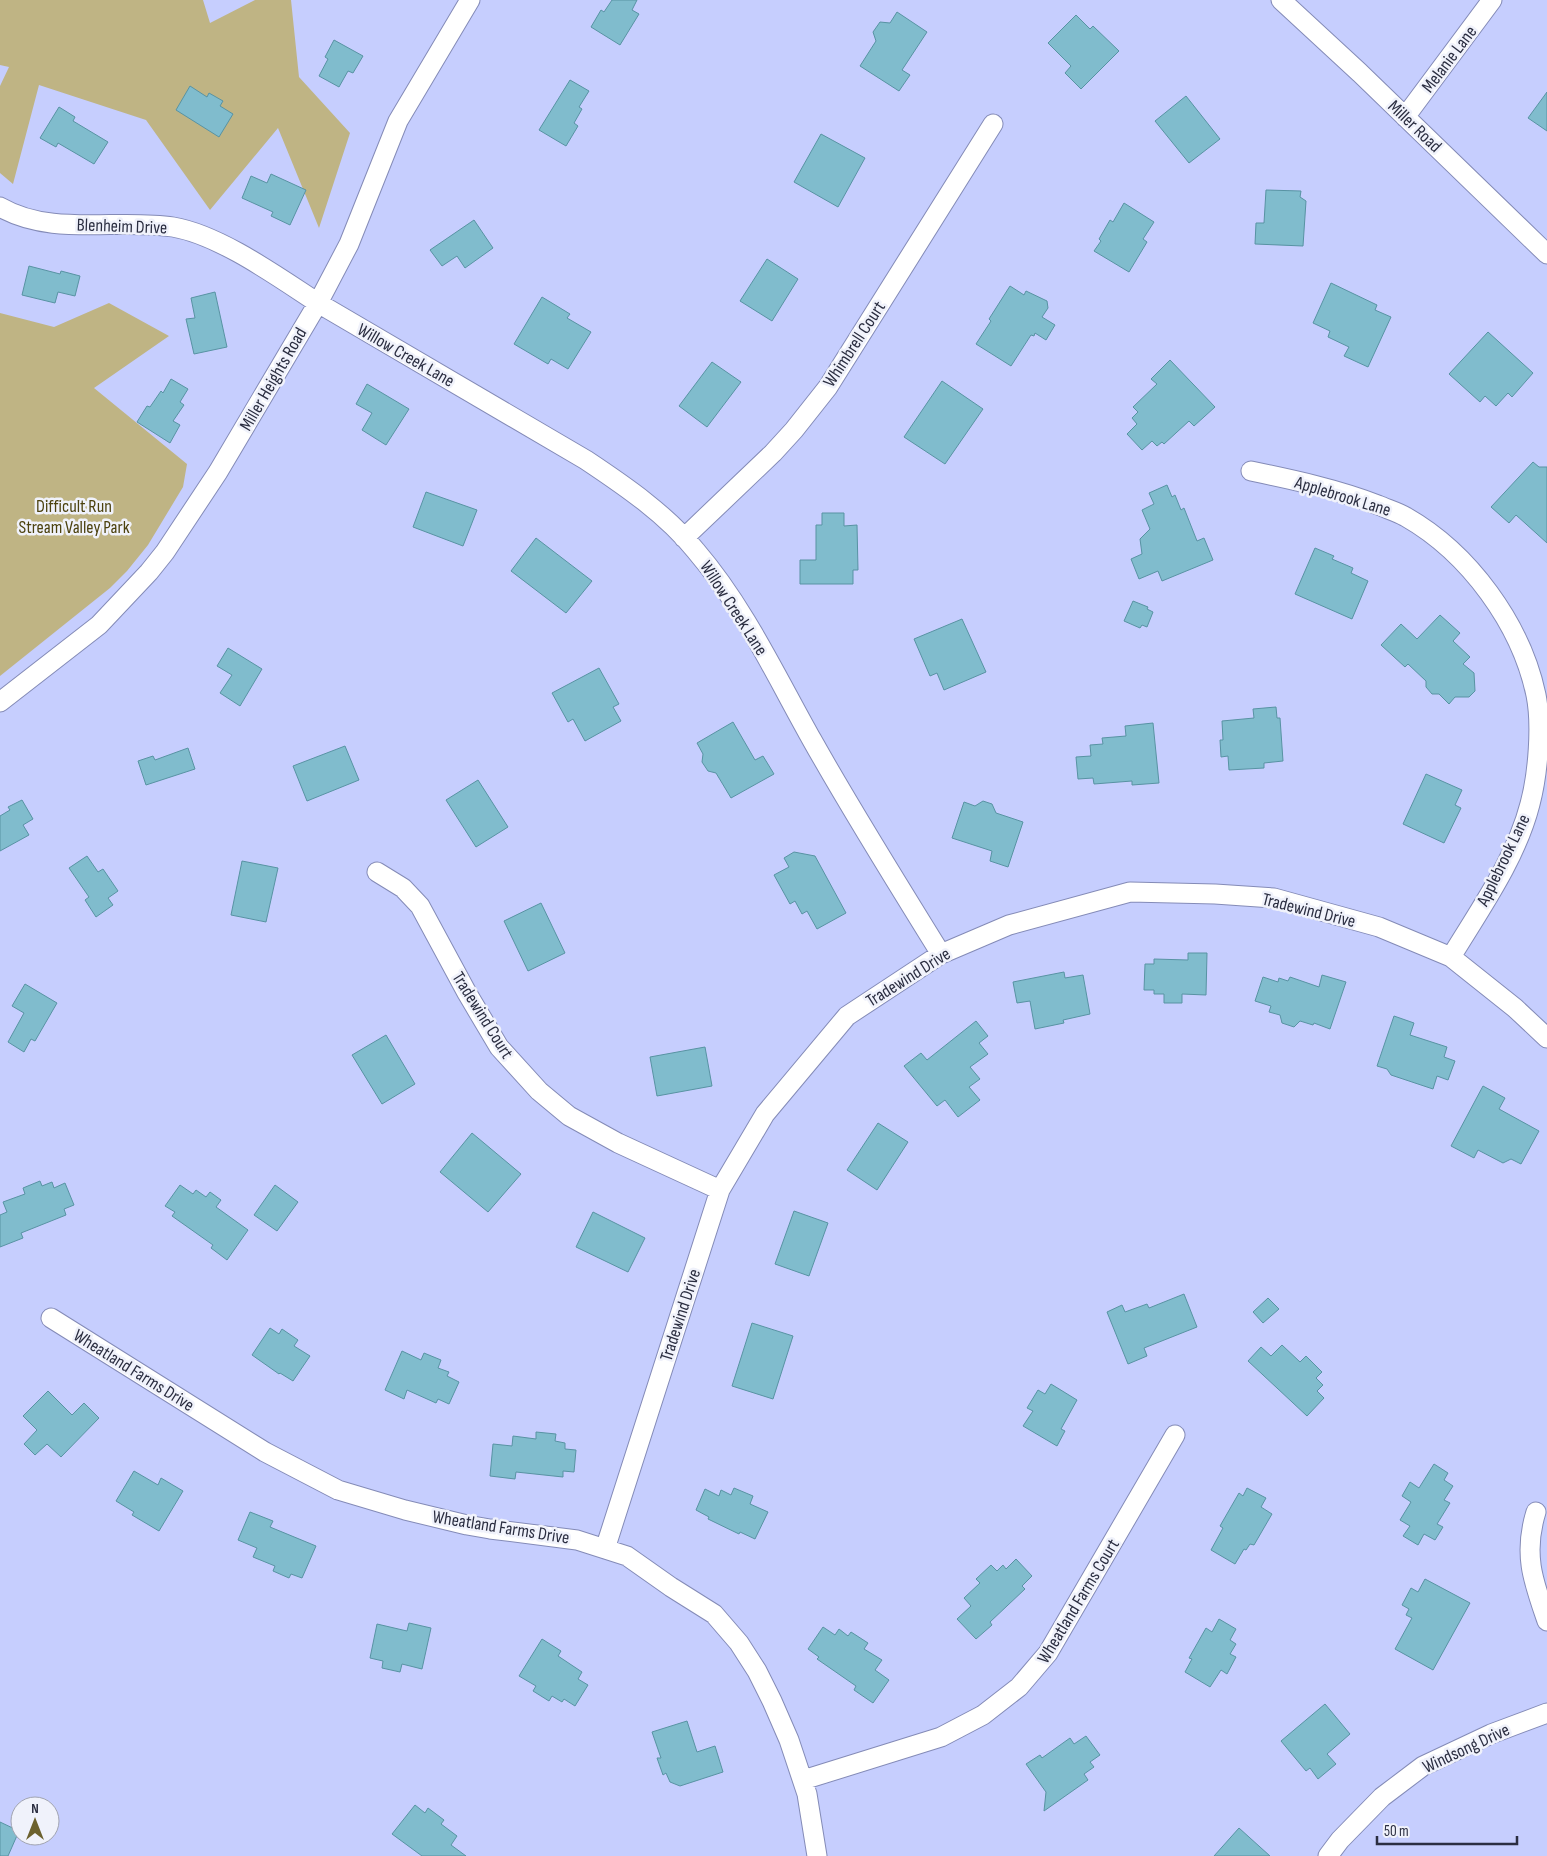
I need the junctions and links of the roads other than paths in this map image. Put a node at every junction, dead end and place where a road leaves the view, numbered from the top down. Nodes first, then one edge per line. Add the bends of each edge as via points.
1 (470, 0) edge
2 (1281, 0) edge
3 (1492, 0) edge
4 (1405, 117) junction
5 (994, 124) dead end
6 (0, 207) edge
7 (1547, 254) edge
8 (318, 303) junction
9 (1251, 471) dead end
10 (684, 538) junction
11 (0, 702) edge
12 (377, 872) dead end
13 (941, 954) junction
14 (1450, 958) junction
15 (1547, 1038) edge
16 (720, 1190) junction
17 (51, 1318) dead end
18 (1175, 1434) dead end
19 (1536, 1512) dead end
20 (605, 1549) junction
21 (1547, 1621) edge
22 (1547, 1712) edge
23 (803, 1780) junction
24 (817, 1856) edge
25 (1328, 1856) edge

1 - 8 street, Miller Heights Road via 398,121 350,244
2 - 4 street, Miller Road
3 - 4 street, Melanie Lane
4 - 7 street, Miller Road
5 - 10 street, Whimbrell Court via 828,387 773,453
6 - 8 street, Blenheim Drive via 24,218 49,223 146,224 175,227 202,235
8 - 10 street, Willow Creek Lane via 586,460 622,484
8 - 11 street, Miller Heights Road via 218,472 155,565 99,624
9 - 14 street, Applebrook Lane via 1328,488 1406,516 1453,552 1483,583 1507,619 1525,655 1536,696 1538,726 1530,805 1500,875
10 - 13 street, Willow Creek Lane via 725,589 847,802
12 - 16 street, Tradewind Court via 403,888 420,906 499,1047 539,1091 569,1116 618,1143
13 - 14 street, Tradewind Drive via 1009,925 1130,892 1274,898 1379,928
13 - 16 street, Tradewind Drive via 847,1016 765,1114
14 - 15 street, Tradewind Drive via 1515,1008
16 - 20 street, Tradewind Drive
17 - 20 street, Wheatland Farms Drive via 266,1452 338,1490 467,1525 577,1540
18 - 23 street, Wheatland Farms Court via 1048,1653 1019,1687 983,1715 941,1737
19 - 21 street via 1530,1530 1531,1571
20 - 23 street, Wheatland Farms Drive via 627,1556 714,1614 739,1643 772,1701
22 - 25 street, Windsong Drive via 1423,1766 1382,1797
23 - 24 street, Wheatland Farms Drive

